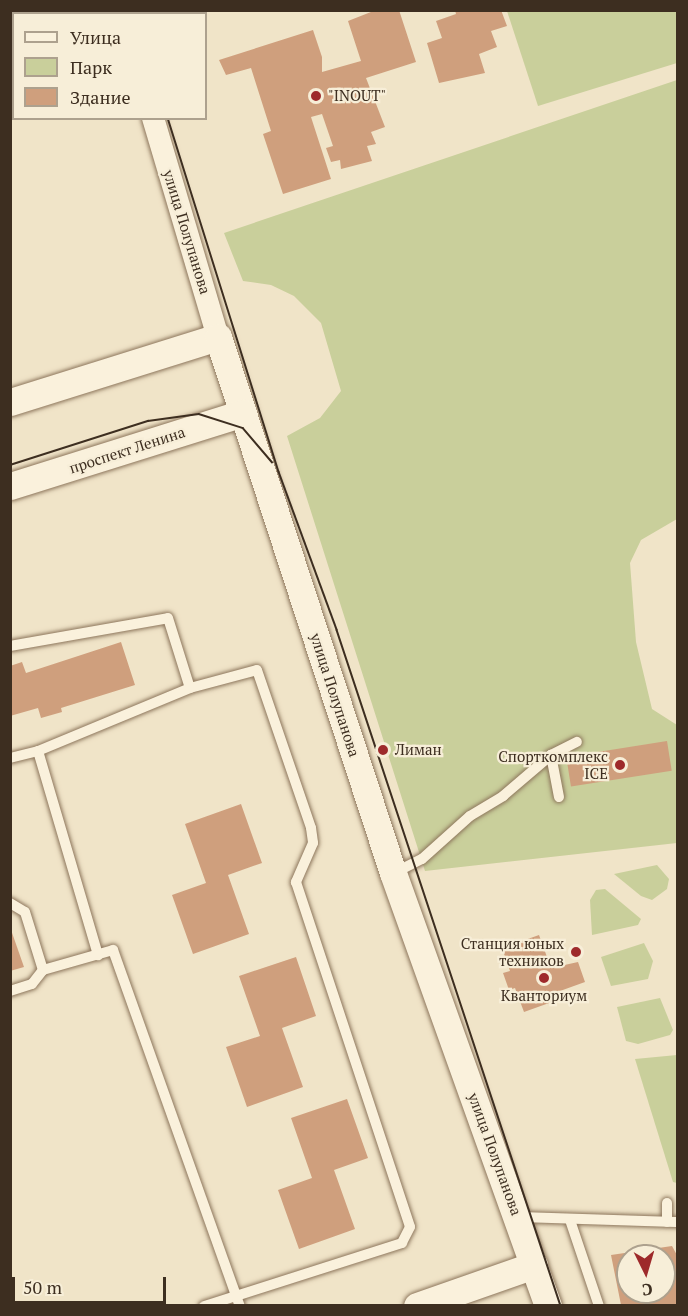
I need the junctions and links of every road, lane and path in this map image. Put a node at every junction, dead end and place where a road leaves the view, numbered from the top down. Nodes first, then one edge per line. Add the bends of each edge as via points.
1 (154, 120) edge
2 (218, 337) junction
3 (10, 402) edge
4 (243, 413) junction
5 (10, 486) edge
6 (10, 646) edge
7 (190, 688) junction
8 (577, 742) dead end
9 (39, 751) junction
10 (551, 755) junction
11 (10, 758) edge
12 (559, 797) dead end
13 (393, 873) junction
14 (10, 903) edge
15 (98, 955) junction
16 (43, 970) junction
17 (10, 991) edge
18 (667, 1203) dead end
19 (518, 1217) junction
20 (570, 1220) junction
21 (672, 1222) edge
22 (534, 1265) junction
23 (238, 1300) edge
24 (539, 1303) edge
25 (204, 1305) edge
26 (417, 1305) edge
27 (599, 1305) edge

1 - 2 street, улица Полупанова
2 - 3 street
2 - 4 street, улица Полупанова
4 - 5 street, проспект Ленина
4 - 13 street, улица Полупанова
6 - 7 lane via 168,618
7 - 9 lane
7 - 23 lane via 257,670 313,843 296,882 410,1227 402,1243
8 - 10 lane
9 - 11 lane
9 - 15 lane
10 - 12 lane
10 - 13 lane via 503,796 470,816 422,859
13 - 19 street, улица Полупанова
14 - 16 lane via 25,912
15 - 16 lane
15 - 23 lane via 113,950
16 - 17 lane via 32,984
18 - 21 lane
19 - 20 lane
19 - 22 street, улица Полупанова
20 - 21 lane
20 - 27 lane
22 - 24 street, улица Полупанова
22 - 26 street
23 - 25 lane

